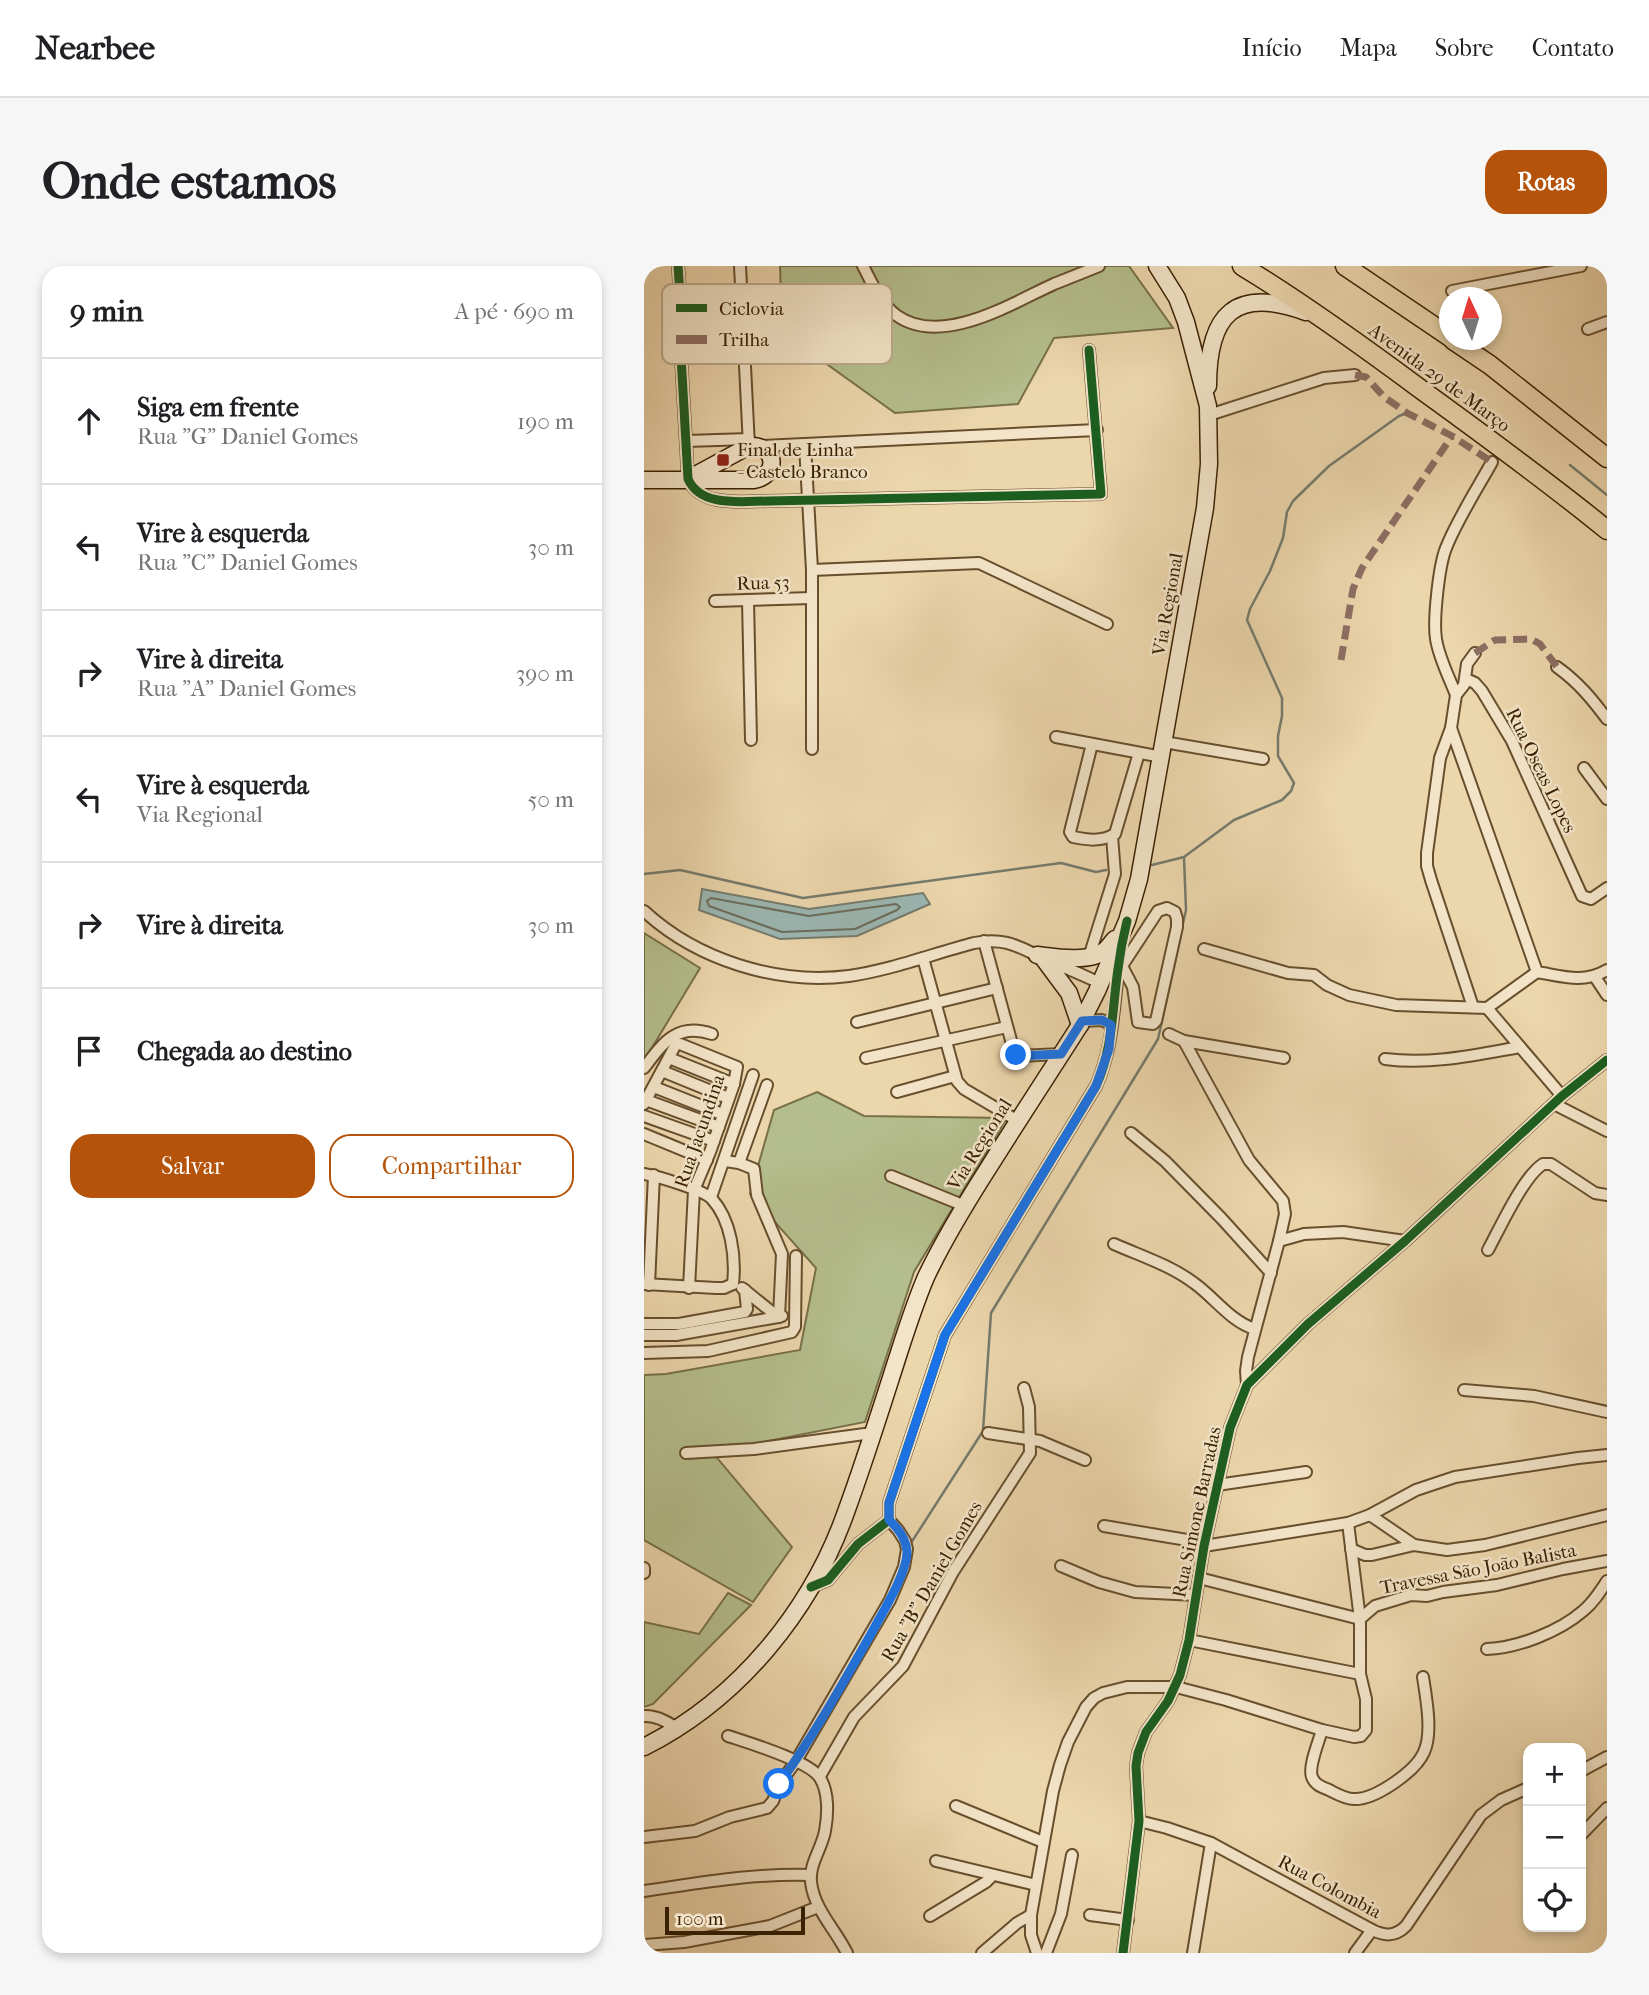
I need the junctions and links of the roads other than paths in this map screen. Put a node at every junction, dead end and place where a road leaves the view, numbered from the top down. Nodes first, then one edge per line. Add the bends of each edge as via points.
1 (678, 266) edge
2 (740, 266) edge
3 (863, 266) edge
4 (1099, 266) edge
5 (1157, 266) edge
6 (1242, 266) edge
7 (1345, 266) edge
8 (1581, 266) edge
9 (679, 284) edge
10 (741, 284) edge
11 (873, 284) edge
12 (1473, 287) edge
13 (892, 311) edge
14 (1322, 318) junction
15 (1607, 322) edge
16 (1588, 329) dead end
17 (1439, 330) edge
18 (1089, 350) dead end
19 (1468, 350) edge
20 (681, 364) edge
21 (747, 364) edge
22 (1356, 374) dead end
23 (1208, 411) junction
24 (1097, 430) junction
25 (686, 442) junction
26 (753, 444) junction
27 (805, 445) junction
28 (1607, 458) edge
29 (1492, 462) dead end
30 (688, 479) junction
31 (644, 480) edge
32 (807, 500) junction
33 (1607, 530) edge
34 (812, 570) junction
35 (812, 598) junction
36 (748, 600) junction
37 (715, 601) dead end
38 (1107, 624) dead end
39 (1475, 653) dead end
40 (1556, 667) dead end
41 (1466, 680) junction
42 (1457, 695) junction
43 (1607, 719) edge
44 (1451, 728) junction
45 (1056, 737) dead end
46 (751, 740) dead end
47 (1092, 744) junction
48 (812, 749) dead end
49 (1163, 750) junction
50 (1139, 753) junction
51 (1263, 759) dead end
52 (1584, 768) dead end
53 (1607, 799) edge
54 (1112, 836) junction
55 (1607, 888) edge
56 (644, 911) edge
57 (1125, 925) junction
58 (984, 941) junction
59 (1204, 950) dead end
60 (1089, 957) junction
61 (923, 958) junction
62 (1045, 958) junction
63 (1120, 966) junction
64 (1607, 970) edge
65 (1537, 972) junction
66 (1595, 977) junction
67 (1098, 987) junction
68 (997, 988) junction
69 (1607, 995) edge
70 (936, 1004) junction
71 (1473, 1007) junction
72 (1487, 1008) junction
73 (857, 1022) dead end
74 (1081, 1023) junction
75 (1111, 1025) junction
76 (1007, 1027) junction
77 (712, 1034) dead end
78 (1169, 1034) dead end
79 (945, 1041) junction
80 (1184, 1041) junction
81 (1520, 1048) junction
82 (1061, 1054) junction
83 (669, 1058) junction
84 (866, 1058) dead end
85 (1284, 1058) dead end
86 (1385, 1059) dead end
87 (1607, 1060) edge
88 (644, 1068) edge
89 (662, 1071) junction
90 (753, 1075) dead end
91 (956, 1079) junction
92 (734, 1084) junction
93 (767, 1085) dead end
94 (654, 1087) junction
95 (897, 1092) dead end
96 (728, 1098) junction
97 (1558, 1100) junction
98 (645, 1102) edge
99 (722, 1114) junction
100 (644, 1116) edge
101 (1018, 1121) junction
102 (719, 1127) junction
103 (1607, 1131) edge
104 (1131, 1133) dead end
105 (644, 1135) edge
106 (714, 1142) junction
107 (707, 1160) junction
108 (725, 1161) junction
109 (739, 1163) junction
110 (649, 1175) edge
111 (891, 1176) dead end
112 (694, 1190) junction
113 (1607, 1195) edge
114 (711, 1197) junction
115 (965, 1206) junction
116 (1279, 1241) junction
117 (1405, 1241) junction
118 (1114, 1244) dead end
119 (1488, 1250) dead end
120 (796, 1256) dead end
121 (1271, 1273) junction
122 (646, 1284) edge
123 (733, 1284) junction
124 (689, 1288) junction
125 (745, 1290) junction
126 (794, 1315) junction
127 (779, 1317) junction
128 (644, 1324) edge
129 (1255, 1329) junction
130 (644, 1335) edge
131 (644, 1353) edge
132 (1247, 1385) junction
133 (1024, 1388) dead end
134 (1464, 1390) dead end
135 (1607, 1412) edge
136 (873, 1433) junction
137 (988, 1433) dead end
138 (1031, 1439) junction
139 (686, 1453) dead end
140 (1607, 1455) edge
141 (1085, 1460) dead end
142 (1306, 1472) dead end
143 (1217, 1485) junction
144 (1370, 1515) junction
145 (1607, 1515) edge
146 (889, 1520) junction
147 (1348, 1523) junction
148 (1104, 1527) dead end
149 (1205, 1545) junction
150 (1414, 1545) junction
151 (1351, 1549) junction
152 (1607, 1561) edge
153 (1060, 1566) dead end
154 (1199, 1578) junction
155 (1607, 1581) edge
156 (811, 1587) junction
157 (1196, 1595) junction
158 (1360, 1619) junction
159 (1189, 1640) junction
160 (1488, 1649) dead end
161 (1360, 1674) junction
162 (1423, 1677) dead end
163 (1176, 1687) junction
164 (644, 1716) edge
165 (677, 1728) junction
166 (1322, 1730) junction
167 (728, 1736) dead end
168 (644, 1747) edge
169 (1607, 1757) edge
170 (796, 1761) junction
171 (1586, 1768) edge
172 (820, 1776) junction
173 (1523, 1790) edge
174 (956, 1806) dead end
175 (1607, 1808) edge
176 (1139, 1821) junction
177 (1586, 1830) edge
178 (644, 1838) edge
179 (1043, 1842) junction
180 (1211, 1843) junction
181 (1072, 1854) dead end
182 (936, 1861) dead end
183 (811, 1875) junction
184 (992, 1876) junction
185 (1036, 1885) junction
186 (644, 1891) edge
187 (818, 1907) junction
188 (1031, 1915) junction
189 (1090, 1915) dead end
190 (930, 1916) dead end
191 (1128, 1920) junction
192 (1372, 1930) junction
193 (644, 1945) edge
194 (847, 1953) edge
195 (982, 1953) edge
196 (1037, 1953) edge
197 (1046, 1953) edge
198 (1123, 1953) edge
199 (1193, 1953) edge
200 (1355, 1953) edge

1 - 9 street
2 - 10 street
3 - 11 street
4 - 13 street via 965,324 925,325
5 - 23 main road, Via Regional via 1186,322
6 - 14 main road, Avenida 29 de Março
7 - 17 main road, Avenida 29 de Março
8 - 12 street
14 - 23 main road, Via Regional via 1261,302 1233,310 1209,349
14 - 33 main road, Avenida 29 de Março
15 - 16 street
18 - 24 street
19 - 28 main road, Avenida 29 de Março
20 - 25 street
21 - 26 street
22 - 23 street via 1324,378
23 - 49 main road, Via Regional via 1205,508
24 - 27 street
24 - 32 street via 1101,494
25 - 26 street
25 - 30 street
26 - 27 street
26 - 30 main road
26 - 30 main road via 770,453 768,475 754,480
27 - 32 street
29 - 42 street via 1445,550 1441,575 1436,638
30 - 31 main road
30 - 32 street via 696,492 716,499
32 - 34 street
34 - 35 street
34 - 38 street via 979,563
35 - 36 street, Rua 53
35 - 48 street
36 - 37 street, Rua 53
36 - 46 street
39 - 41 street via 1467,664
40 - 43 street via 1588,694
41 - 42 street
41 - 55 street, Rua Oseas Lopes via 1479,687 1512,741 1582,896 1591,899
42 - 44 street
44 - 65 street
44 - 71 street via 1440,758 1427,866
45 - 47 street
47 - 50 street
47 - 54 street via 1070,832 1073,838 1092,840
49 - 50 street
49 - 51 street
49 - 57 main road, Via Regional via 1139,879
50 - 54 street
52 - 53 street
54 - 60 street via 1115,874
56 - 61 street via 706,952 774,974 850,976
57 - 60 main road via 1105,950
57 - 63 street
57 - 67 main road, Via Regional
58 - 61 street
58 - 62 street via 1011,943
58 - 68 street
59 - 71 street via 1288,973 1314,975 1349,995 1372,1000
60 - 62 main road
61 - 70 street
62 - 67 street
62 - 74 main road via 1069,993
63 - 63 street via 1158,911 1167,908 1175,912 1177,927 1153,1024 1138,1022 1133,987
63 - 75 street
64 - 66 street
65 - 66 street
65 - 72 street
66 - 69 street
67 - 74 main road, Via Regional
68 - 70 street
68 - 76 street
70 - 73 street
70 - 79 street
71 - 72 street
72 - 81 street
74 - 75 street via 1102,1020
74 - 82 main road, Via Regional
75 - 146 street via 1109,1049 1096,1086 945,1335 889,1503
76 - 79 street
76 - 82 street via 1016,1055
77 - 88 street via 691,1030 672,1036
78 - 80 street
79 - 84 street
79 - 91 street
80 - 85 street
80 - 116 street via 1250,1160 1283,1201
81 - 86 street via 1451,1060
81 - 97 street
82 - 101 main road, Via Regional
83 - 89 street
83 - 92 street
83 - 92 street, Rua Jacundina via 680,1044 735,1066
87 - 97 street, Rua Simone Barradas
89 - 94 street
89 - 96 street
90 - 108 street
91 - 95 street
91 - 101 street via 964,1089
92 - 96 street, Rua Jacundina
93 - 109 street
94 - 98 street
94 - 99 street
96 - 99 street, Rua Jacundina
97 - 103 street
97 - 117 street, Rua Simone Barradas
98 - 102 street
99 - 102 street, Rua Jacundina
100 - 106 street
101 - 115 main road, Via Regional
102 - 106 street, Rua Jacundina
104 - 121 street via 1165,1161
105 - 107 street
106 - 107 street, Rua Jacundina
107 - 112 street, Rua Jacundina
108 - 109 street
108 - 114 street
109 - 127 street via 754,1169 757,1195 782,1252
110 - 112 street
110 - 122 street
111 - 115 street
112 - 114 street
112 - 124 street, Rua Jacundina
113 - 119 street via 1543,1164 1519,1194
114 - 123 street via 729,1234
115 - 136 main road, Via Regional via 920,1292
116 - 117 street via 1343,1232
116 - 121 street
117 - 132 street, Rua Simone Barradas via 1286,1344
118 - 129 street via 1181,1274
120 - 126 street
121 - 129 street
122 - 124 street
123 - 124 street
123 - 125 street
125 - 127 street
125 - 128 street via 745,1312 679,1324
126 - 127 street
126 - 131 street via 792,1332 708,1351
127 - 130 street via 676,1335
129 - 132 street
132 - 143 street, Rua Simone Barradas via 1230,1429
133 - 138 street, Rua "B" Daniel Gomes
134 - 135 street via 1534,1396
136 - 139 street
136 - 156 main road, Via Regional via 846,1514
137 - 138 street
138 - 141 street
138 - 172 street, Rua "B" Daniel Gomes via 1030,1453 953,1572 904,1665 854,1717
140 - 144 street via 1455,1477 1416,1490
142 - 143 street
143 - 149 street, Rua Simone Barradas
144 - 147 street
144 - 150 street
145 - 150 street via 1485,1545 1447,1550
146 - 156 street via 858,1544 828,1580
146 - 170 street via 907,1549 904,1567 890,1600
147 - 149 street
147 - 151 street
148 - 149 street
149 - 154 street, Rua Simone Barradas
150 - 151 street via 1372,1555
151 - 158 street
152 - 158 street, Travessa São João Balista via 1497,1585 1402,1597 1375,1606
153 - 157 street via 1135,1592
154 - 157 street, Rua Simone Barradas
154 - 158 street
155 - 160 street via 1573,1618 1528,1642
156 - 165 main road, Via Regional via 785,1627 746,1672
157 - 159 street, Rua Simone Barradas
158 - 161 street
159 - 161 street
159 - 163 street, Rua Simone Barradas
161 - 166 street via 1366,1730 1354,1737
162 - 166 street via 1428,1718 1425,1752 1406,1774 1373,1795 1348,1798 1313,1780
163 - 166 street
163 - 176 street, Rua Simone Barradas via 1146,1732 1138,1753
163 - 179 street via 1114,1689 1086,1707 1060,1765
164 - 165 street
165 - 168 main road, Via Regional
167 - 170 street
169 - 171 street
170 - 172 street
170 - 178 street via 767,1808 695,1831
172 - 183 street via 826,1824
173 - 192 street, Rua Colombia via 1481,1815 1401,1931 1389,1935
174 - 179 street
175 - 177 street
176 - 180 street, Rua Colombia
176 - 191 street, Rua Simone Barradas
179 - 185 street
180 - 192 street, Rua Colombia
180 - 199 street
181 - 197 street via 1061,1914
182 - 184 street
183 - 186 street via 730,1878
183 - 187 street
184 - 185 street
184 - 190 street
185 - 188 street
187 - 193 street via 770,1926
187 - 194 street
188 - 195 street
188 - 196 street
189 - 191 street
191 - 198 street, Rua Simone Barradas
192 - 200 street

